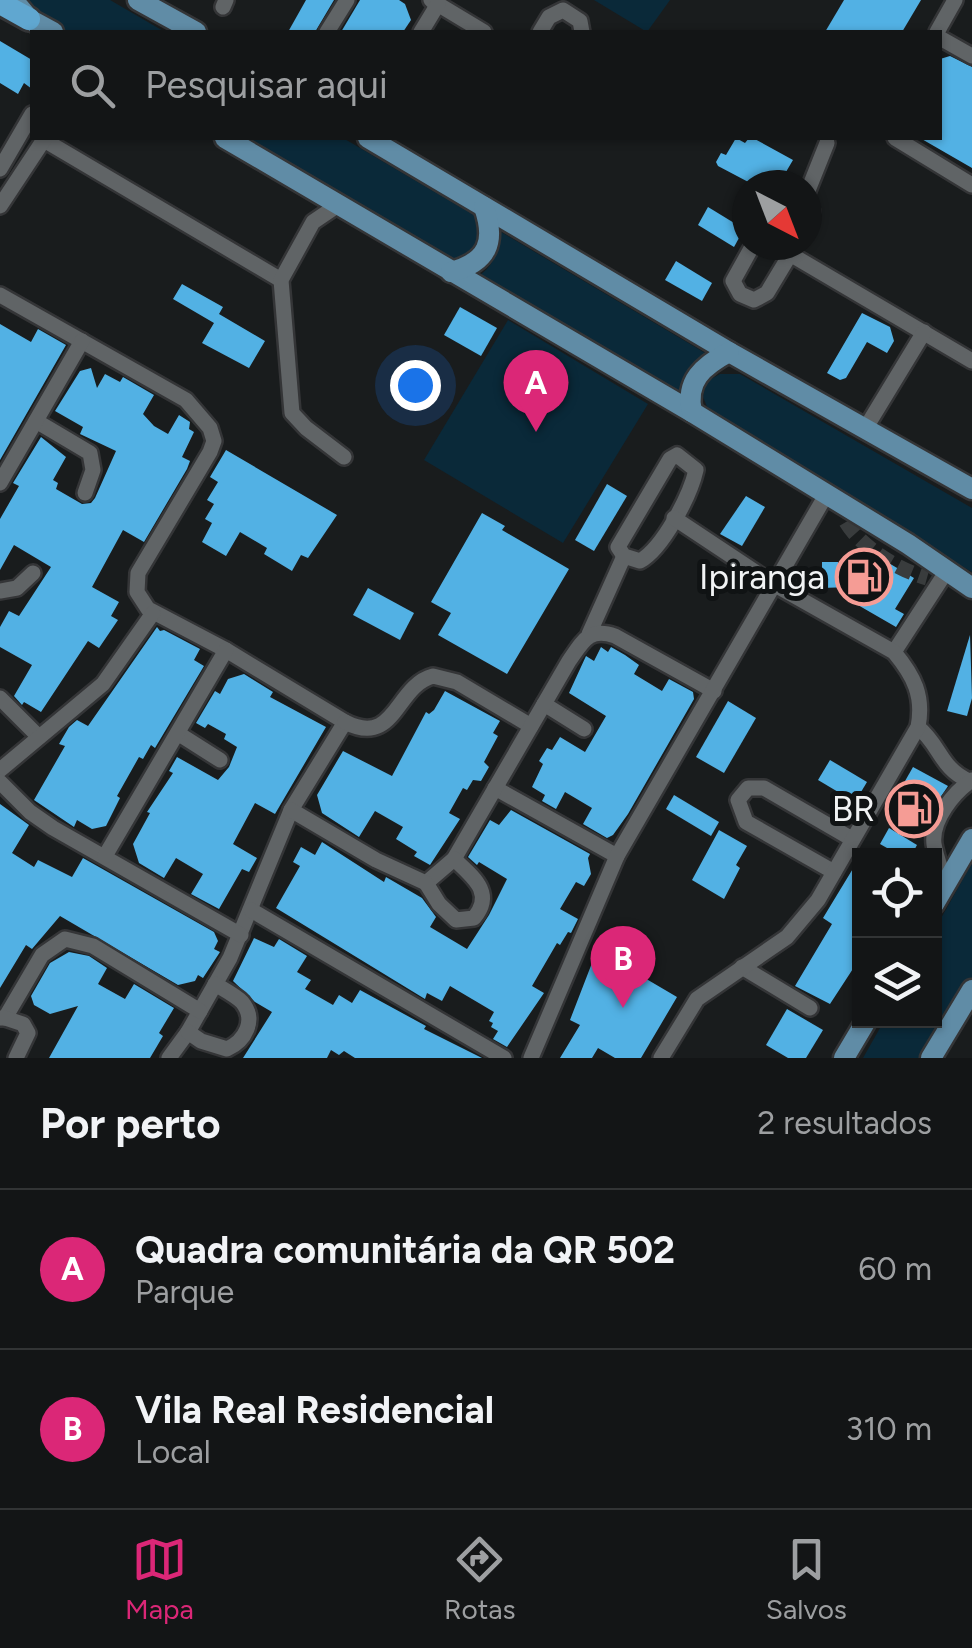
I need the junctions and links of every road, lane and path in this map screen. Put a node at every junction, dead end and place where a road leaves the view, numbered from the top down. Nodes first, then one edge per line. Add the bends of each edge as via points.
1 (138, 0) edge
2 (347, 0) edge
3 (956, 0) edge
4 (435, 2) edge
5 (0, 3) edge
6 (23, 10) edge
7 (50, 30) edge
8 (192, 30) edge
9 (328, 30) edge
10 (423, 30) edge
11 (481, 30) edge
12 (541, 30) edge
13 (582, 30) edge
14 (941, 30) edge
15 (942, 37) edge
16 (972, 56) edge
17 (30, 118) edge
18 (44, 140) edge
19 (47, 140) edge
20 (229, 140) edge
21 (371, 140) edge
22 (824, 140) edge
23 (898, 140) edge
24 (0, 170) edge
25 (815, 170) edge
26 (972, 185) edge
27 (313, 191) junction
28 (0, 206) edge
29 (338, 206) junction
30 (484, 207) junction
31 (313, 222) junction
32 (745, 260) edge
33 (786, 260) edge
34 (810, 260) edge
35 (451, 272) junction
36 (280, 280) junction
37 (0, 295) edge
38 (924, 332) junction
39 (972, 340) edge
40 (82, 341) junction
41 (728, 352) junction
42 (967, 359) edge
43 (692, 412) junction
44 (36, 421) junction
45 (865, 429) junction
46 (344, 457) dead end
47 (0, 483) edge
48 (972, 490) edge
49 (84, 492) dead end
50 (837, 506) junction
51 (674, 518) junction
52 (624, 556) junction
53 (33, 572) dead end
54 (938, 577) junction
55 (775, 585) junction
56 (972, 588) edge
57 (0, 591) edge
58 (154, 613) junction
59 (589, 634) junction
60 (226, 650) junction
61 (894, 652) junction
62 (714, 691) junction
63 (0, 698) edge
64 (544, 704) junction
65 (345, 722) junction
66 (530, 726) junction
67 (918, 728) junction
68 (584, 729) dead end
69 (178, 734) junction
70 (39, 737) junction
71 (220, 760) dead end
72 (0, 770) edge
73 (971, 781) edge
74 (0, 782) edge
75 (495, 788) junction
76 (291, 810) junction
77 (852, 839) junction
78 (972, 839) edge
79 (106, 856) junction
80 (617, 856) junction
81 (454, 859) junction
82 (834, 872) junction
83 (426, 883) junction
84 (946, 885) junction
85 (942, 891) edge
86 (250, 910) junction
87 (240, 936) junction
88 (742, 967) junction
89 (215, 984) junction
90 (972, 990) edge
91 (810, 1008) dead end
92 (200, 1011) junction
93 (3, 1018) edge
94 (861, 1028) edge
95 (188, 1032) junction
96 (16, 1058) edge
97 (169, 1058) edge
98 (504, 1058) edge
99 (531, 1058) edge
100 (661, 1058) edge
101 (844, 1058) edge
102 (931, 1058) edge

1 - 8 main road
2 - 9 street
3 - 14 street
4 - 10 street
4 - 11 street
5 - 6 highway
6 - 7 main road
12 - 13 street via 563,10
15 - 16 street
17 - 24 street
18 - 28 street
19 - 36 street
20 - 27 main road
21 - 30 main road
22 - 25 street
23 - 26 street
27 - 29 main road
27 - 31 street
29 - 31 street
29 - 35 main road
30 - 35 main road via 491,236 486,248 476,262
30 - 41 main road
31 - 36 street
32 - 33 street via 733,281 740,294 760,299
34 - 38 street
35 - 43 main road
36 - 46 street via 292,413
37 - 40 street
38 - 42 street
38 - 45 street
39 - 42 street
40 - 44 street
40 - 58 street via 186,400 214,441 138,573 138,592
41 - 43 main road via 697,375 689,396
41 - 45 main road
43 - 50 main road
44 - 47 street
44 - 49 street via 90,453 93,470
45 - 48 main road
50 - 54 main road
50 - 55 street
51 - 52 street via 646,558
51 - 52 street via 696,470 677,455 618,547
51 - 55 street
52 - 59 street
53 - 57 street via 17,588
54 - 56 main road
54 - 61 street
55 - 61 street
55 - 62 street
58 - 60 street
58 - 70 street via 103,684
59 - 62 street via 615,636
59 - 64 street
60 - 65 street
60 - 69 street
61 - 67 street via 917,684
62 - 80 street
63 - 70 street
64 - 66 street
64 - 68 street
65 - 66 street via 362,728 386,722 416,684 433,676 457,682
65 - 76 street
66 - 75 street
67 - 73 street via 950,771
67 - 77 street
69 - 71 street
69 - 79 street
70 - 72 street
73 - 84 street via 953,796 936,830
74 - 79 street via 53,828
75 - 80 street
75 - 81 street
76 - 83 street
76 - 86 street
77 - 82 street
77 - 82 street via 758,786 738,800 746,822
78 - 84 main road
79 - 87 street
80 - 99 street
81 - 83 street
81 - 83 street via 483,893 474,918 456,920
82 - 88 street via 796,928
84 - 85 main road
86 - 87 street
86 - 98 street
87 - 89 street
88 - 91 street
88 - 100 street via 697,999
89 - 92 street
89 - 95 street via 244,1005 246,1032 227,1048
90 - 102 main road
92 - 93 street via 93,946 64,939 42,955
92 - 95 street
93 - 96 street via 28,1033
94 - 101 main road
95 - 97 street

